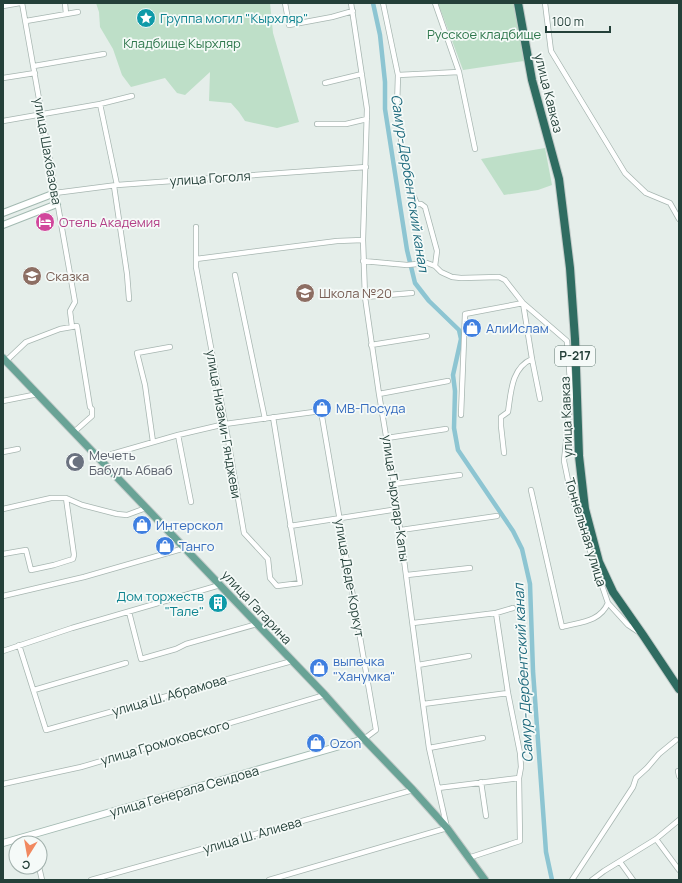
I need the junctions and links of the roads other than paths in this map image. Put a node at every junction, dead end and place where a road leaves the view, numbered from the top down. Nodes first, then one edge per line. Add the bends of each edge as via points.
1 (21, 3) edge
2 (65, 3) edge
3 (285, 3) edge
4 (351, 3) edge
5 (383, 3) edge
6 (435, 3) edge
7 (518, 3) edge
8 (545, 3) edge
9 (3, 6) edge
10 (353, 11) junction
11 (78, 12) dead end
12 (66, 14) junction
13 (26, 21) junction
14 (104, 54) dead end
15 (34, 66) junction
16 (459, 72) junction
17 (35, 73) junction
18 (362, 74) junction
19 (398, 75) junction
20 (3, 78) edge
21 (325, 83) dead end
22 (132, 96) dead end
23 (100, 104) junction
24 (42, 114) junction
25 (367, 119) junction
26 (3, 121) edge
27 (317, 124) dead end
28 (475, 150) dead end
29 (366, 167) junction
30 (115, 185) junction
31 (55, 193) junction
32 (57, 204) junction
33 (3, 213) edge
34 (679, 220) edge
35 (3, 225) edge
36 (196, 227) dead end
37 (363, 240) junction
38 (196, 259) junction
39 (363, 260) junction
40 (435, 266) junction
41 (235, 276) dead end
42 (412, 293) dead end
43 (365, 297) junction
44 (130, 300) dead end
45 (523, 303) junction
46 (74, 326) junction
47 (427, 336) dead end
48 (563, 336) junction
49 (575, 339) junction
50 (371, 345) junction
51 (170, 347) dead end
52 (532, 359) junction
53 (4, 360) edge
54 (448, 381) dead end
55 (38, 394) junction
56 (378, 394) junction
57 (540, 399) dead end
58 (3, 401) edge
59 (461, 415) dead end
60 (273, 417) junction
61 (265, 419) junction
62 (225, 424) junction
63 (446, 429) dead end
64 (74, 432) junction
65 (178, 435) junction
66 (387, 438) junction
67 (153, 442) junction
68 (18, 449) dead end
69 (3, 452) edge
70 (504, 453) dead end
71 (98, 458) junction
72 (460, 475) dead end
73 (394, 484) junction
74 (531, 490) dead end
75 (66, 498) junction
76 (191, 502) dead end
77 (3, 508) edge
78 (146, 508) junction
79 (398, 509) junction
80 (498, 516) dead end
81 (339, 518) junction
82 (290, 526) junction
83 (401, 530) junction
84 (185, 548) junction
85 (3, 554) edge
86 (470, 568) dead end
87 (407, 575) junction
88 (220, 585) junction
89 (3, 596) edge
90 (608, 603) junction
91 (513, 608) dead end
92 (129, 612) junction
93 (496, 613) junction
94 (413, 623) junction
95 (257, 624) junction
96 (643, 635) junction
97 (19, 645) junction
98 (3, 650) edge
99 (469, 656) dead end
100 (292, 661) junction
101 (126, 663) dead end
102 (418, 665) junction
103 (679, 689) edge
104 (34, 690) junction
105 (508, 693) junction
106 (325, 695) junction
107 (422, 704) junction
108 (483, 738) dead end
109 (364, 739) junction
110 (676, 740) dead end
111 (429, 748) junction
112 (519, 778) junction
113 (481, 782) junction
114 (3, 784) edge
115 (438, 788) junction
116 (413, 790) junction
117 (486, 816) dead end
118 (679, 820) edge
119 (447, 828) junction
120 (31, 835) edge
121 (656, 839) junction
122 (468, 858) junction
123 (620, 862) junction
124 (679, 870) edge
125 (91, 880) edge
126 (269, 880) edge
127 (485, 880) edge
128 (572, 880) edge
129 (592, 880) edge
130 (633, 880) edge

1 - 9 street
1 - 13 street, улица Шахбазова
2 - 12 street
3 - 10 street via 289,25
4 - 10 street, улица Гырхлар-Капы
5 - 19 street
6 - 16 street
7 - 49 highway, улица Кавказ / Р-217 via 532,80 559,179 570,268
8 - 34 street via 551,51 626,173 646,193 670,203
10 - 18 street, улица Гырхлар-Капы
11 - 12 street
12 - 13 street
13 - 15 street, улица Шахбазова
14 - 15 street
15 - 17 street, улица Шахбазова
16 - 19 street
16 - 28 street
17 - 20 street
17 - 24 street, улица Шахбазова
18 - 21 street
18 - 25 street, улица Гырхлар-Капы
19 - 40 street via 397,108 405,171 410,194 417,204 425,207 437,251
22 - 23 street
23 - 24 street
23 - 30 street
24 - 26 street
24 - 31 street, улица Шахбазова
25 - 27 street via 346,124
25 - 29 street, улица Гырхлар-Капы
29 - 30 street, улица Гоголя
29 - 37 street, улица Гырхлар-Капы
30 - 31 street, улица Гоголя
30 - 44 street
31 - 32 street, улица Шахбазова
31 - 33 street
32 - 35 street
32 - 46 street, улица Шахбазова via 75,302 70,311
36 - 38 street, улица Низами-Гянджеви
37 - 38 street
37 - 39 street, улица Гырхлар-Капы
38 - 62 street, улица Низами-Гянджеви
39 - 40 street via 407,265 427,263
39 - 43 street, улица Гырхлар-Капы
40 - 45 street via 452,277 499,277 510,285
41 - 61 street
42 - 43 street
43 - 50 street, улица Гырхлар-Капы
45 - 48 street
45 - 52 street
45 - 59 street via 465,314
46 - 53 street via 26,342
46 - 64 street, улица Шахбазова via 92,409 92,416
47 - 50 street
48 - 49 street
48 - 90 street, Тоннельная улица via 568,345 571,394 564,461 571,495
49 - 96 highway, улица Кавказ / Р-217 via 579,456 585,510 600,562 613,592
50 - 56 street, улица Гырхлар-Капы
51 - 67 street via 137,353 145,385
52 - 57 street
52 - 70 street via 524,362 516,374 511,388 508,412 501,417
53 - 55 main road, улица Гагарина
54 - 56 street
55 - 58 street
55 - 64 main road, улица Гагарина
56 - 66 street, улица Гырхлар-Капы
60 - 61 street
60 - 81 street, улица Деде-Коркут via 321,411
60 - 82 street
61 - 62 street
62 - 65 street
62 - 82 street, улица Низами-Гянджеви via 244,533 268,559 270,578 277,586 300,583
63 - 66 street
64 - 71 main road, улица Гагарина
65 - 67 street
65 - 76 street
66 - 73 street, улица Гырхлар-Капы
67 - 71 street
68 - 69 street
71 - 78 main road, улица Гагарина
72 - 73 street
73 - 79 street, улица Гырхлар-Капы
74 - 90 street, Тоннельная улица via 562,626 593,619 604,611
75 - 77 street via 51,498
75 - 78 street via 82,506 117,514 127,515
75 - 85 street via 74,555 72,559 31,570 26,550
78 - 84 main road, улица Гагарина
79 - 81 street
79 - 83 street, улица Гырхлар-Капы
80 - 83 street
81 - 82 street
81 - 109 street, улица Деде-Коркут via 376,730
83 - 87 street, улица Гырхлар-Капы
84 - 88 main road, улица Гагарина
84 - 89 street via 84,577
86 - 87 street
87 - 94 street, улица Гырхлар-Капы
88 - 92 street
88 - 95 main road, улица Гагарина
90 - 96 street via 628,624
91 - 93 street
92 - 95 street via 141,659
92 - 97 street
93 - 94 street
93 - 105 street
94 - 102 street, улица Гырхлар-Капы
95 - 100 main road, улица Гагарина
96 - 103 highway, улица Кавказ / Р-217
97 - 98 street
97 - 104 street
99 - 102 street
100 - 104 street, улица Ш. Абрамова via 46,730
100 - 106 main road, улица Гагарина
101 - 104 street
102 - 107 street, улица Гырхлар-Капы
105 - 107 street
105 - 112 street via 520,753
106 - 109 main road, улица Гагарина
106 - 114 street, улица Громоковского via 81,767
107 - 111 street, улица Гырхлар-Капы
108 - 111 street
109 - 116 main road, улица Гагарина
109 - 120 street, улица Генерала Сеидова
110 - 128 street via 636,778 633,787
111 - 115 street, улица Гырхлар-Капы
112 - 113 street
112 - 122 street via 520,841
113 - 115 street
113 - 117 street
115 - 119 street, улица Гырхлар-Капы
116 - 119 main road, улица Гагарина
116 - 125 street, улица Ш. Алиева
118 - 121 street
119 - 122 main road, улица Гагарина
119 - 126 street
121 - 123 street
121 - 124 street
122 - 127 main road, улица Гагарина
123 - 129 street
123 - 130 street

